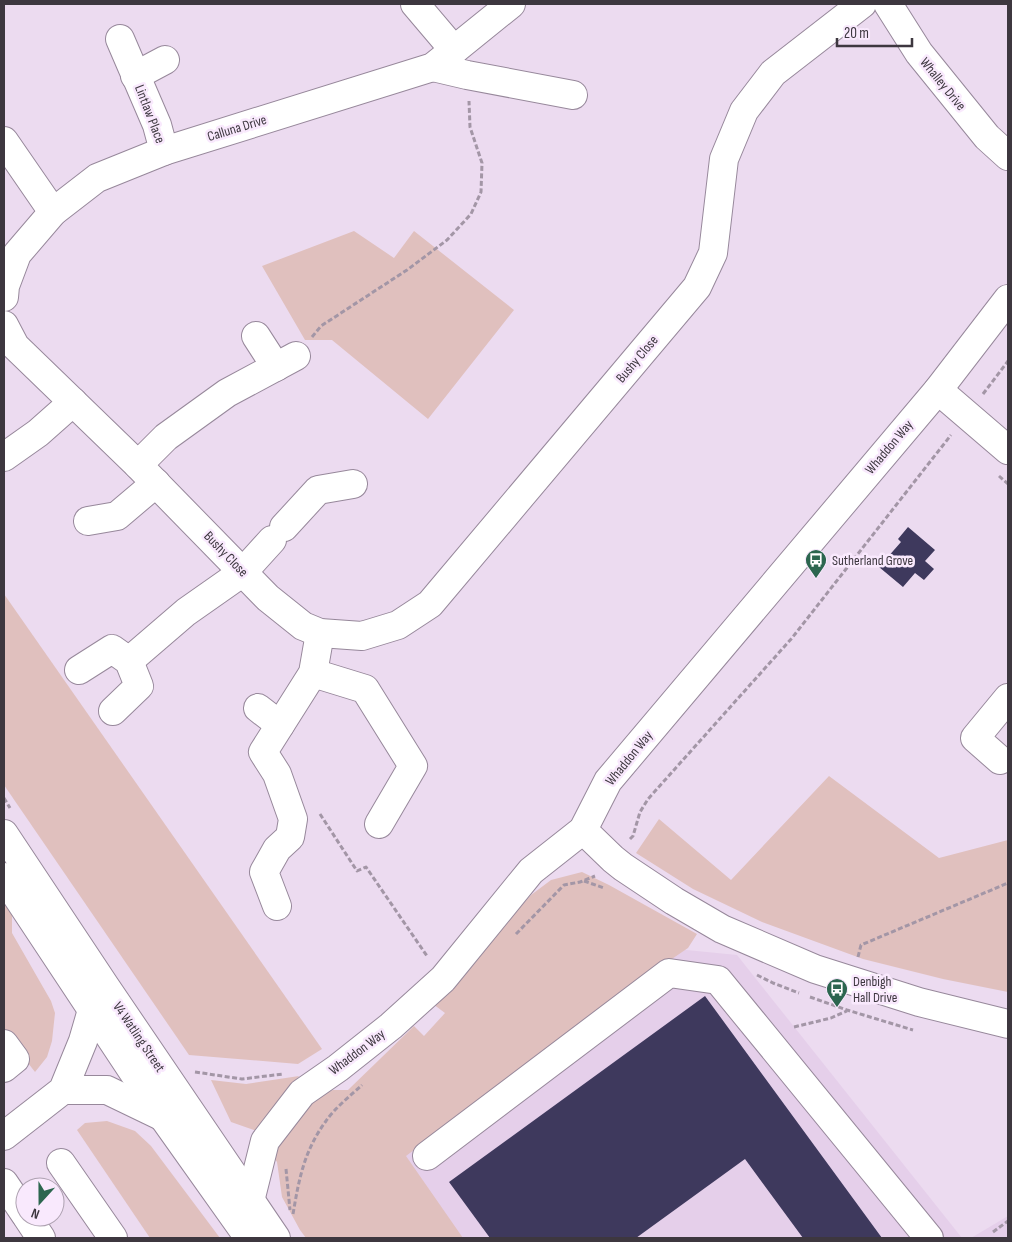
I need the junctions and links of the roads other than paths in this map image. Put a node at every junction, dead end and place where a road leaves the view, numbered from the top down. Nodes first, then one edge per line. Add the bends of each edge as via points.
1 (415, 4) edge
2 (511, 4) edge
3 (862, 4) edge
4 (888, 4) edge
5 (120, 39) dead end
6 (454, 50) junction
7 (166, 60) dead end
8 (432, 67) junction
9 (136, 76) junction
10 (573, 95) dead end
11 (4, 141) edge
12 (164, 151) junction
13 (1008, 156) edge
14 (52, 212) junction
15 (4, 290) edge
16 (1008, 299) edge
17 (4, 325) edge
18 (256, 336) dead end
19 (938, 390) junction
20 (76, 405) junction
21 (1008, 450) edge
22 (4, 457) edge
23 (147, 474) junction
24 (353, 484) dead end
25 (88, 521) dead end
26 (243, 572) junction
27 (320, 633) junction
28 (129, 661) junction
29 (79, 670) dead end
30 (313, 673) junction
31 (1008, 698) edge
32 (258, 708) dead end
33 (113, 712) dead end
34 (280, 725) junction
35 (1000, 760) dead end
36 (379, 824) dead end
37 (583, 830) junction
38 (4, 834) edge
39 (4, 877) edge
40 (277, 906) dead end
41 (92, 1010) junction
42 (1008, 1024) edge
43 (4, 1044) edge
44 (4, 1068) edge
45 (63, 1090) junction
46 (163, 1117) junction
47 (8, 1124) edge
48 (427, 1156) dead end
49 (61, 1163) dead end
50 (4, 1183) edge
51 (15, 1200) edge
52 (250, 1201) junction
53 (34, 1227) edge
54 (284, 1230) edge
55 (41, 1238) edge
56 (113, 1238) edge
57 (250, 1238) edge
58 (929, 1238) edge

1 - 6 street
2 - 6 street, Calluna Drive
3 - 27 street, Bushy Close via 773,73 744,111 724,160 713,253 697,286 430,604 398,625 362,636
4 - 13 street, Whalley Drive via 919,54 987,138
5 - 9 street, Lintlaw Place
6 - 8 street, Calluna Drive
7 - 9 street, Lintlaw Place
8 - 10 street
8 - 12 street, Calluna Drive
9 - 12 street, Lintlaw Place
11 - 14 street
12 - 14 street, Calluna Drive via 97,178
14 - 15 street, Calluna Drive via 17,254
16 - 19 street, Whaddon Way
17 - 20 street via 15,346
18 - 23 street via 286,361 227,393 166,437
19 - 21 street
19 - 37 street, Whaddon Way via 608,781
20 - 22 street
20 - 23 street, Bushy Close
23 - 25 street via 117,516
23 - 26 street, Bushy Close
24 - 26 street via 318,490
26 - 27 street, Bushy Close via 268,598 303,626
26 - 28 street via 186,612
27 - 30 street
28 - 29 street via 112,650
28 - 33 street via 139,686
30 - 34 street
30 - 36 street via 365,689 413,766
31 - 35 street via 975,738
32 - 34 street
34 - 40 street via 263,752 277,774 293,819 290,837 277,849 264,872
37 - 42 street via 613,859 722,929 815,970 919,1002
37 - 52 street, Whaddon Way via 531,871 443,979 391,1026 338,1068 296,1083 265,1141
38 - 52 street, V4 Watling Street
39 - 41 street, V4 Watling Street
41 - 45 street
41 - 46 street, V4 Watling Street
43 - 44 street via 15,1059
45 - 46 street via 108,1090
45 - 47 street
46 - 57 street, V4 Watling Street
48 - 58 street via 669,973 718,980
49 - 56 street
50 - 51 street
52 - 54 street, V4 Watling Street
53 - 55 street

